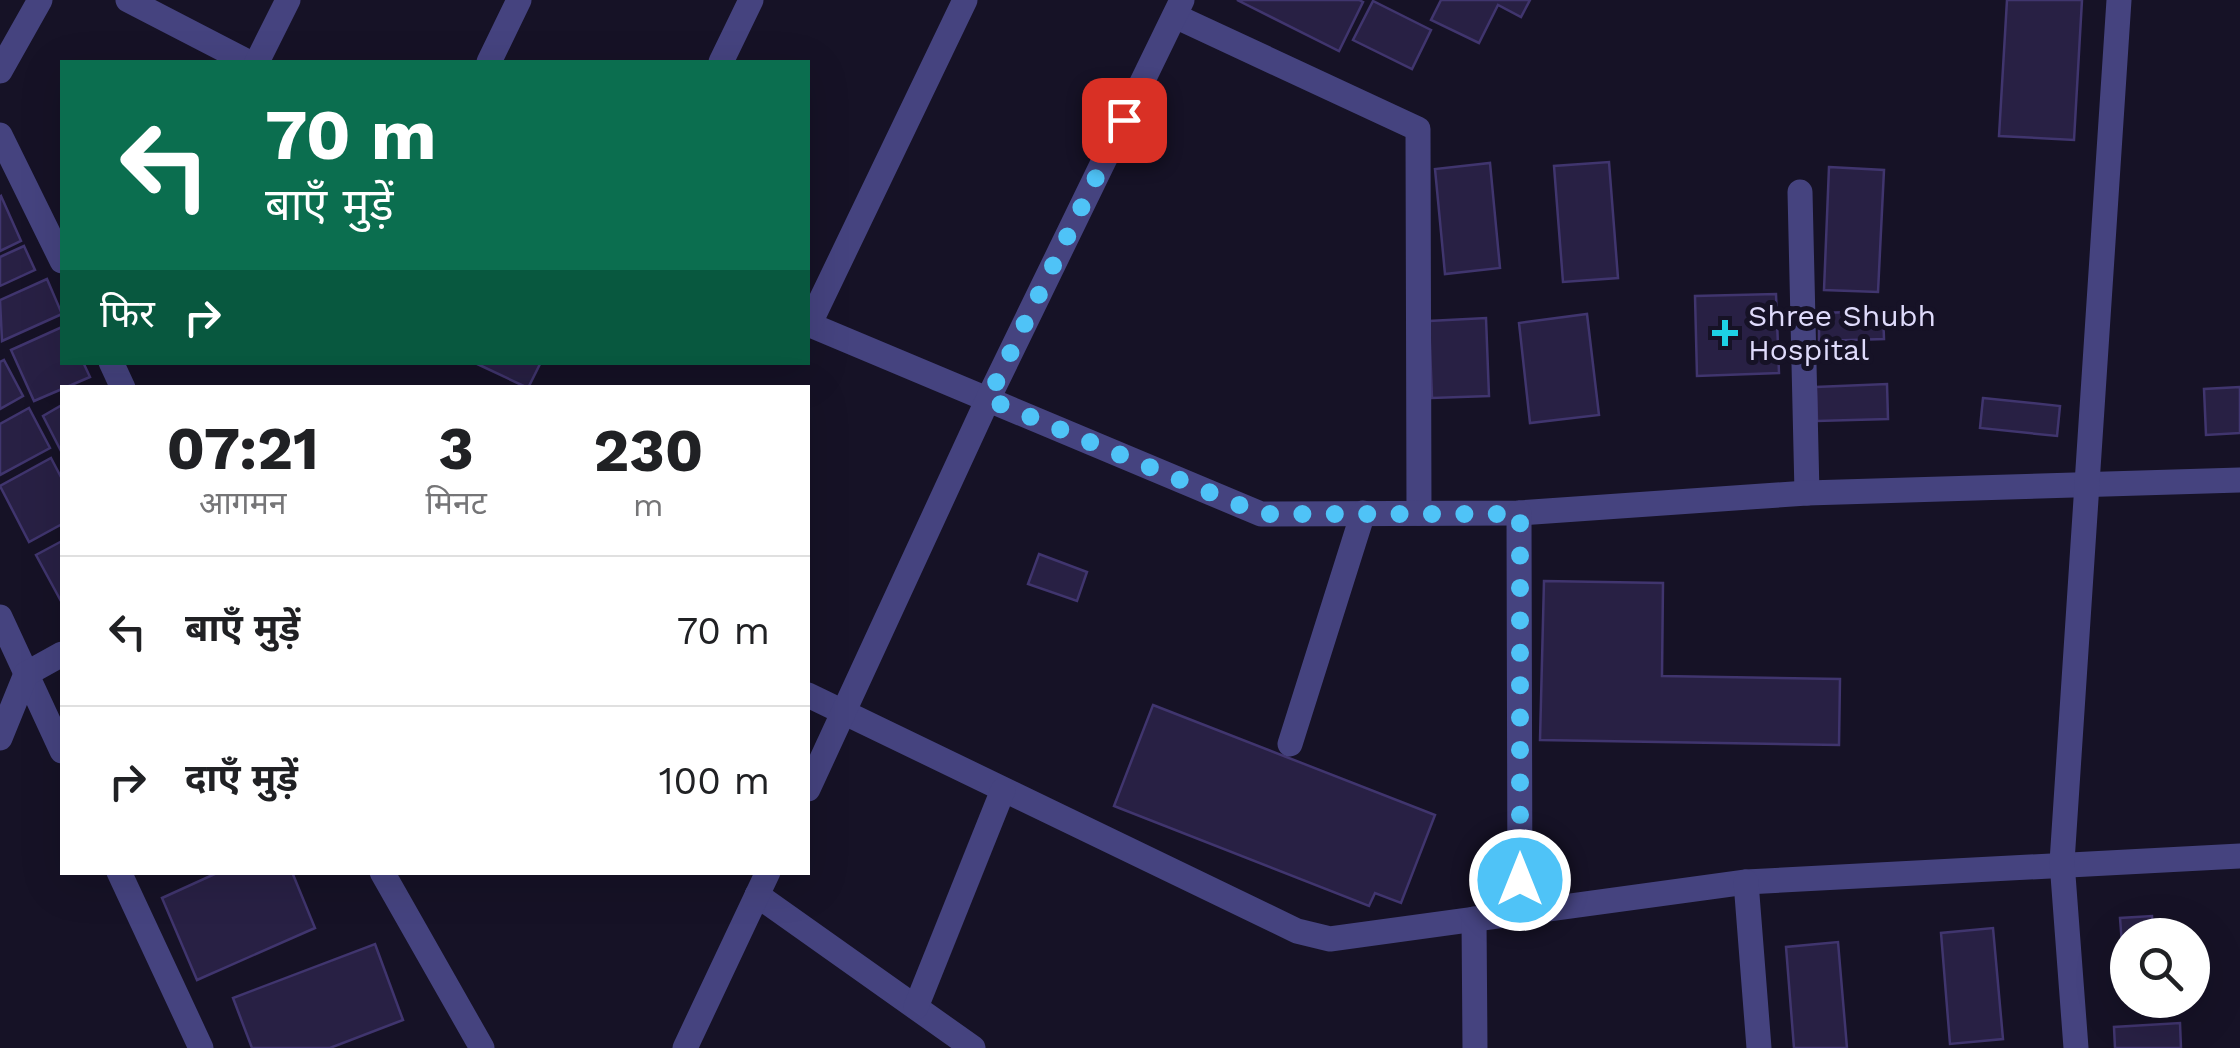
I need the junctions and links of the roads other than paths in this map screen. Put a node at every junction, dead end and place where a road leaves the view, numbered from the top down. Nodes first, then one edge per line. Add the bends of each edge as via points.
1 (40, 0) edge
2 (128, 0) edge
3 (288, 0) edge
4 (519, 0) edge
5 (751, 0) edge
6 (965, 0) edge
7 (2118, 0) edge
8 (1179, 8) edge
9 (244, 60) edge
10 (259, 60) edge
11 (490, 60) edge
12 (722, 60) edge
13 (0, 71) edge
14 (0, 136) edge
15 (1800, 192) dead end
16 (60, 257) edge
17 (810, 320) edge
18 (810, 325) edge
19 (988, 399) junction
20 (2240, 480) edge
21 (2084, 482) junction
22 (1807, 494) junction
23 (1362, 513) junction
24 (1418, 513) junction
25 (1520, 514) junction
26 (0, 617) edge
27 (60, 655) edge
28 (26, 674) junction
29 (810, 697) edge
30 (844, 713) junction
31 (0, 738) edge
32 (1290, 744) dead end
33 (60, 747) edge
34 (810, 785) edge
35 (1003, 790) junction
36 (2240, 856) edge
37 (2062, 862) junction
38 (120, 875) edge
39 (384, 875) edge
40 (1746, 882) junction
41 (763, 884) edge
42 (1520, 916) junction
43 (1474, 920) junction
44 (916, 1008) junction
45 (201, 1048) edge
46 (482, 1048) edge
47 (684, 1048) edge
48 (973, 1048) edge
49 (1475, 1048) edge
50 (1760, 1048) edge
51 (2076, 1048) edge

1 - 13 street
2 - 9 street
3 - 10 street
4 - 11 street
5 - 12 street
6 - 17 street
7 - 21 street
8 - 19 street
8 - 24 street via 1418,130
14 - 16 street
15 - 22 street
18 - 19 street
19 - 23 street via 1261,514
19 - 30 street
20 - 21 street
21 - 22 street
21 - 37 street
22 - 25 street
23 - 24 street
23 - 32 street
24 - 25 street
25 - 42 street
26 - 28 street
27 - 28 street
28 - 31 street
28 - 33 street
29 - 30 street
30 - 34 street
30 - 35 street
35 - 43 street via 1313,937 1343,940
35 - 44 street
36 - 37 street
37 - 40 street
37 - 51 street
38 - 45 street
39 - 46 street
40 - 42 street
40 - 50 street
41 - 44 street
41 - 47 street
42 - 43 street
43 - 49 street
44 - 48 street

